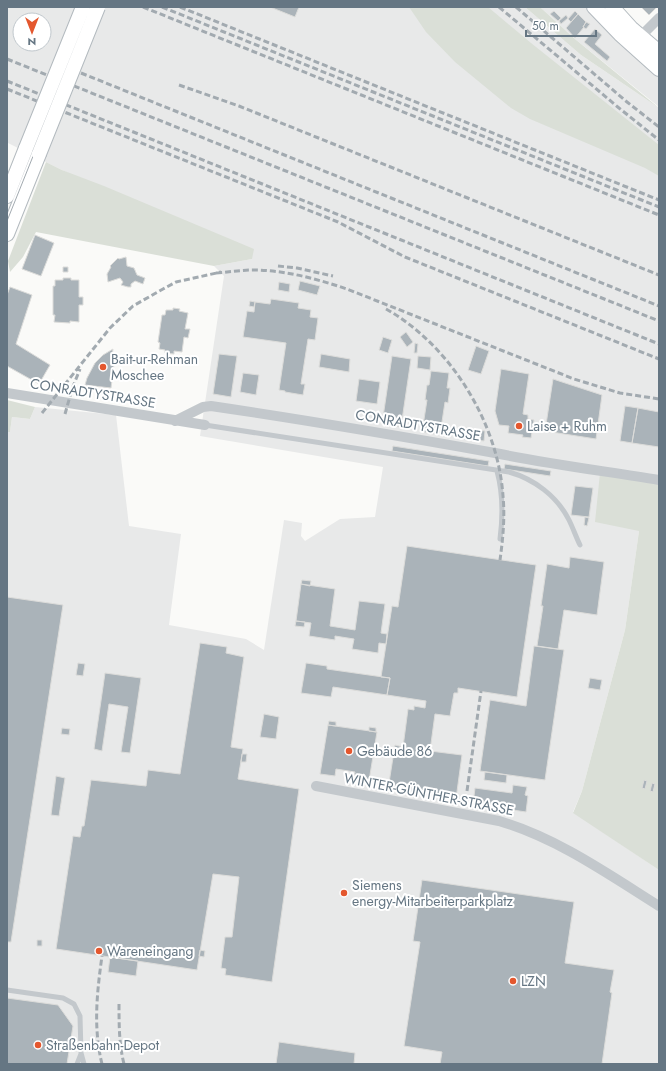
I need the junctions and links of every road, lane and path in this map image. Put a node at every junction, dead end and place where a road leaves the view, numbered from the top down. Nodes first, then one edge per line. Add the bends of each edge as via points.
1 (83, 7) edge
2 (98, 7) edge
3 (594, 7) edge
4 (612, 7) edge
5 (659, 18) edge
6 (641, 36) junction
7 (659, 52) edge
8 (659, 69) edge
9 (7, 196) edge
10 (7, 234) edge
11 (7, 393) edge
12 (175, 421) junction
13 (205, 425) joint
14 (497, 471) junction
15 (659, 480) edge
16 (500, 539) dead end
17 (580, 545) dead end
18 (316, 786) dead end
19 (659, 906) edge
20 (7, 990) edge
21 (81, 1053) junction
22 (77, 1064) edge
23 (84, 1064) edge

1 - 9 main road, bridge
2 - 10 main road, bridge
3 - 8 main road
4 - 6 main road
5 - 6 street
6 - 7 main road
11 - 12 street, CONRADTYSTRASSE
12 - 13 street, CONRADTYSTRASSE
12 - 15 street, CONRADTYSTRASSE via 202,407 211,406
13 - 14 lane
14 - 16 lane via 502,498
14 - 17 lane via 523,476 546,490 568,519
18 - 19 street, WINTER-GÜNTHER-STRASSE via 516,826 569,851
20 - 21 lane via 63,998 74,1004 80,1016
21 - 22 lane
21 - 23 lane

